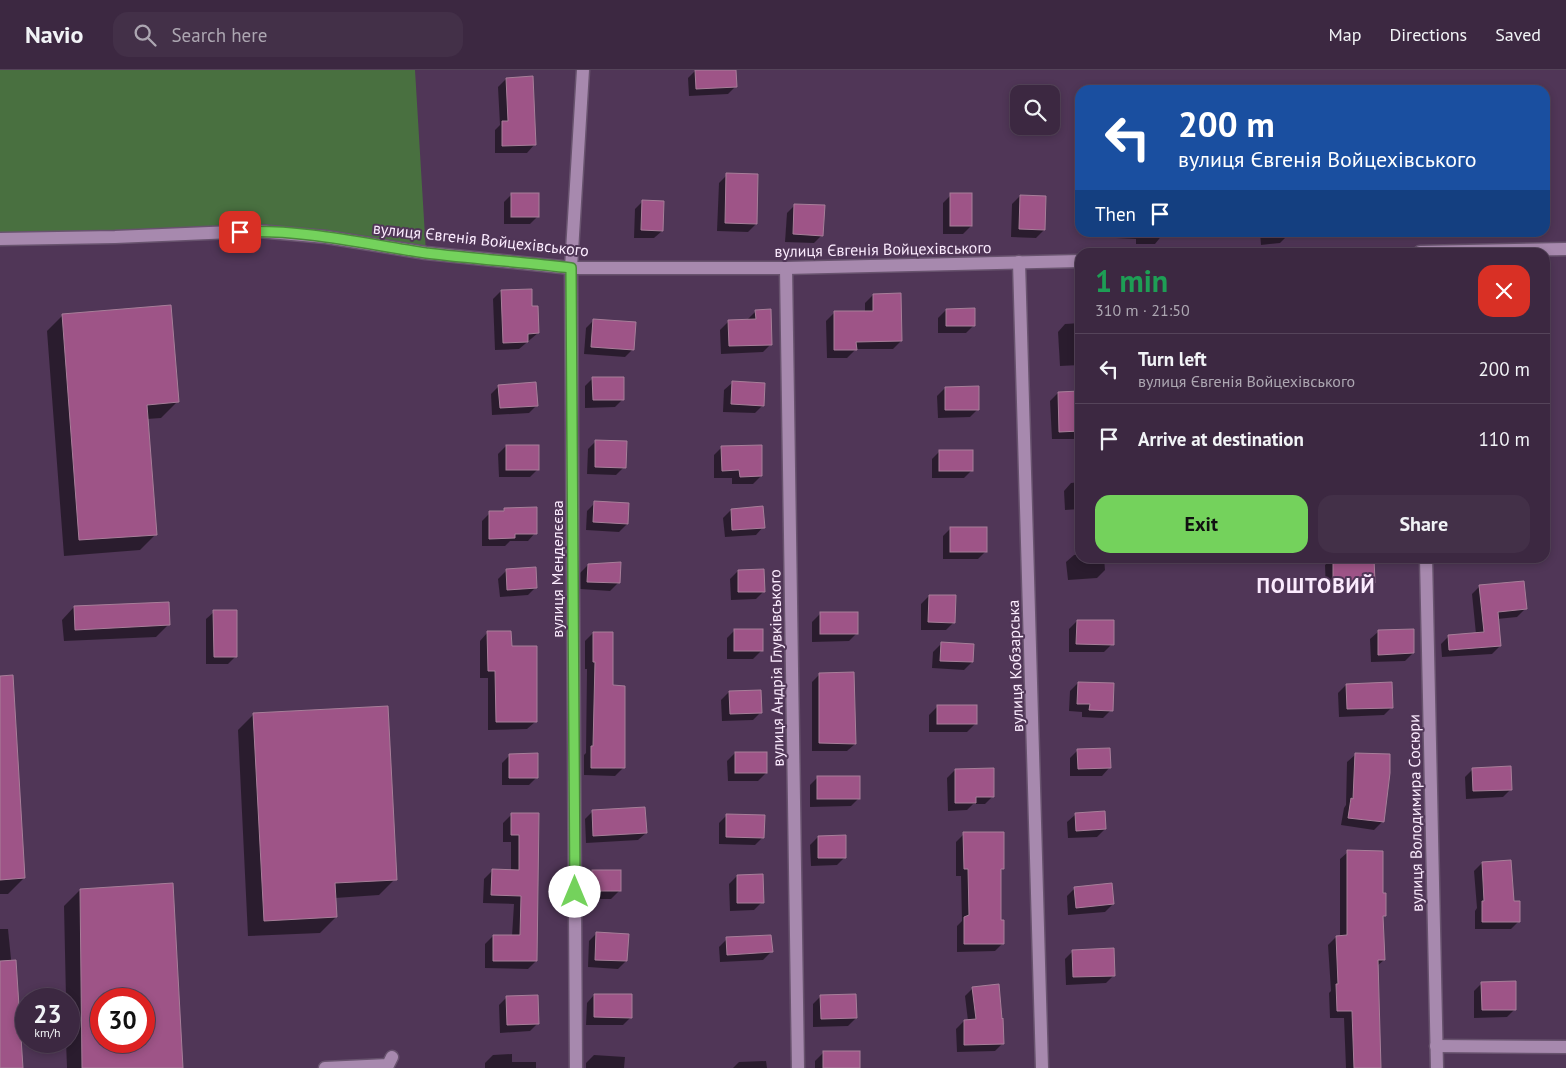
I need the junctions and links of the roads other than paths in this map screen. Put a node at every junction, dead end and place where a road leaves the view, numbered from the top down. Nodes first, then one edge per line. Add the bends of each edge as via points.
1 (582, 70) edge
2 (0, 239) edge
3 (1550, 249) edge
4 (1566, 249) edge
5 (1075, 261) edge
6 (1019, 262) junction
7 (571, 268) junction
8 (786, 268) junction
9 (1426, 563) edge
10 (1436, 1046) junction
11 (1566, 1047) edge
12 (392, 1057) dead end
13 (325, 1068) edge
14 (576, 1068) edge
15 (798, 1068) edge
16 (1042, 1068) edge
17 (1437, 1068) edge

1 - 7 street, вулиця Менделєєва
2 - 7 street, вулиця Євгенія Войцехівського via 258,231
3 - 4 street
5 - 6 street, вулиця Євгенія Войцехівського
6 - 8 street, вулиця Євгенія Войцехівського
6 - 16 street, вулиця Кобзарська
7 - 8 street, вулиця Євгенія Войцехівського
7 - 14 street, вулиця Менделєєва
8 - 15 street, вулиця Андрія Глувківського
9 - 10 street, вулиця Володимира Сосюри
10 - 11 street
10 - 17 street, вулиця Володимира Сосюри
12 - 13 street via 388,1065

